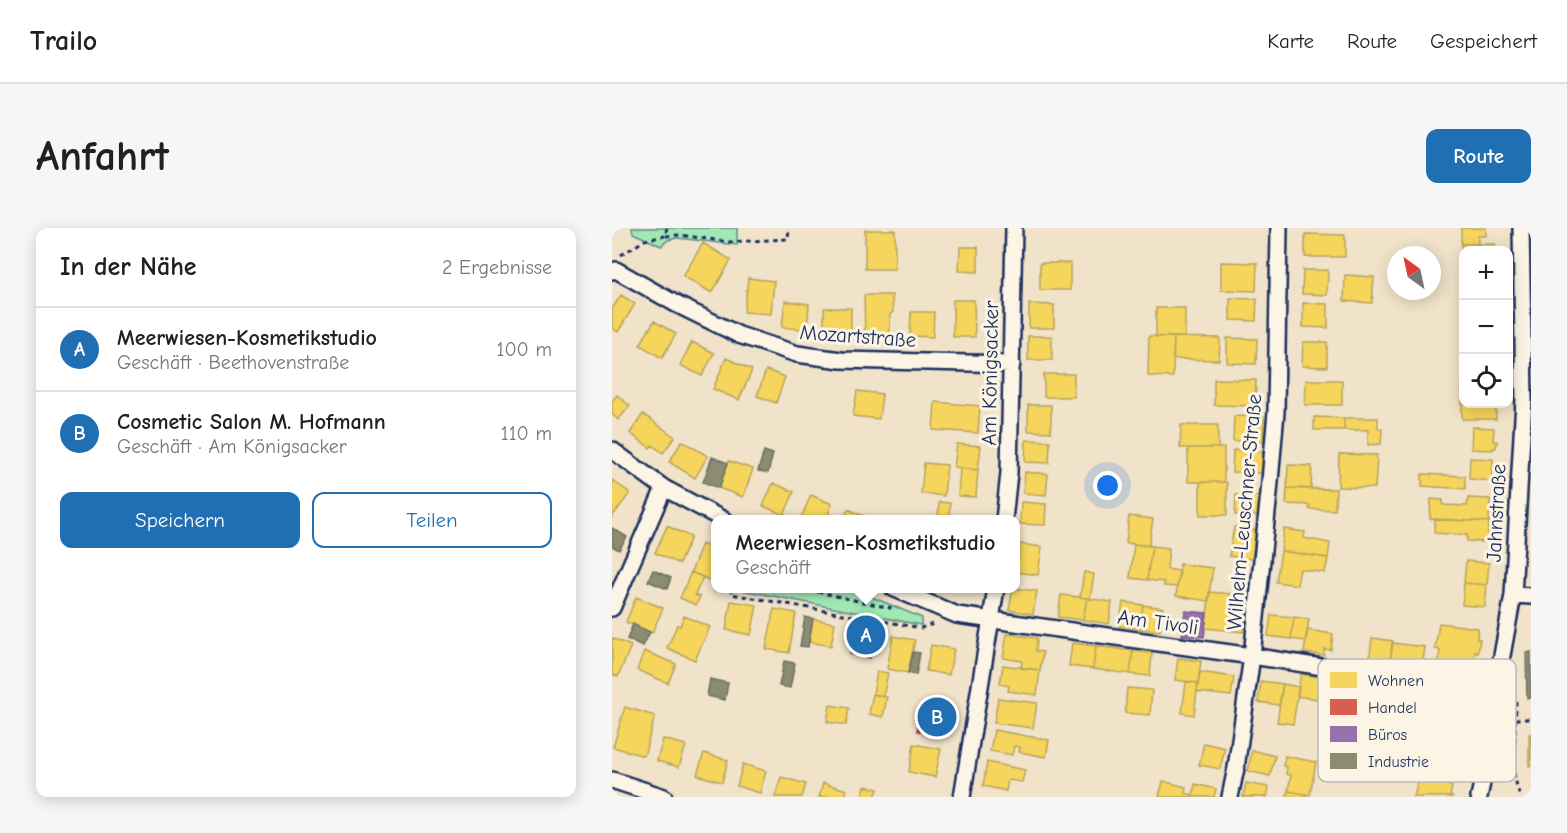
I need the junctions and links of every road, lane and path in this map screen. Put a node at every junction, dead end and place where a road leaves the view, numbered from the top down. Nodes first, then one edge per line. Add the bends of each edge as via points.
1 (667, 228) edge
2 (789, 228) edge
3 (1014, 228) edge
4 (1280, 228) edge
5 (1521, 228) edge
6 (665, 236) junction
7 (614, 271) edge
8 (1012, 364) junction
9 (1527, 400) edge
10 (612, 450) edge
11 (664, 488) junction
12 (716, 515) edge
13 (1004, 515) edge
14 (731, 593) edge
15 (822, 593) edge
16 (892, 593) edge
17 (903, 593) edge
18 (995, 593) edge
19 (1513, 595) junction
20 (1531, 596) edge
21 (612, 608) edge
22 (957, 615) junction
23 (992, 621) junction
24 (1252, 656) junction
25 (1502, 659) edge
26 (1318, 666) edge
27 (612, 780) edge
28 (1482, 782) edge
29 (1516, 782) edge
30 (664, 797) edge
31 (962, 797) edge
32 (1230, 797) edge
33 (1479, 797) edge
34 (1520, 797) edge

1 - 6 path
2 - 6 path via 788,240 729,242
3 - 8 street, Am Königsacker
4 - 24 street, Wilhelm-Leuschner-Straße via 1276,412
5 - 9 street, Jahnstraße
6 - 7 path via 645,240 621,253
7 - 8 street, Mozartstraße via 739,335 797,354 841,360
8 - 13 street, Am Königsacker
9 - 19 street, Jahnstraße
10 - 11 street
11 - 12 street
11 - 21 street
14 - 22 path via 921,628
15 - 16 path via 890,608
17 - 22 street, Am Tivoli
18 - 23 street
19 - 20 street
19 - 25 street, Jahnstraße
22 - 23 street, Am Tivoli
23 - 24 street, Am Tivoli
23 - 31 street
24 - 26 street, Am Tivoli
24 - 32 street, Wilhelm-Leuschner-Straße
27 - 30 street
28 - 33 street, Jahnstraße
29 - 34 path

